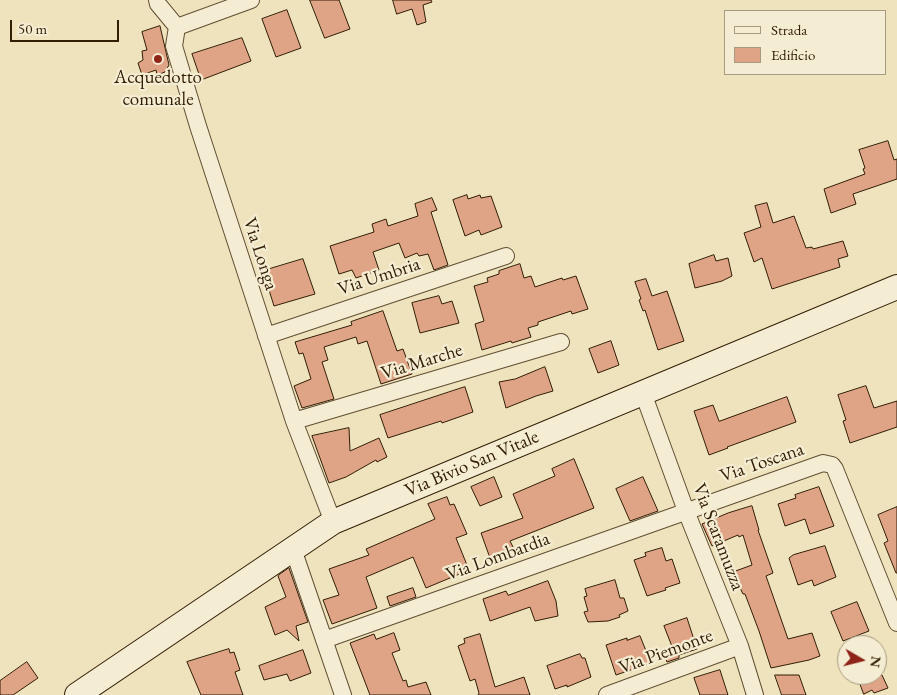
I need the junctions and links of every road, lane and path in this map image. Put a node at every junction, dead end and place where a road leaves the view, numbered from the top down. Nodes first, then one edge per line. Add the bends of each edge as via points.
1 (156, 0) edge
2 (251, 0) edge
3 (178, 27) junction
4 (506, 256) dead end
5 (897, 287) edge
6 (266, 336) junction
7 (560, 342) dead end
8 (643, 392) junction
9 (294, 421) junction
10 (686, 511) junction
11 (333, 522) junction
12 (293, 549) junction
13 (897, 623) edge
14 (324, 640) junction
15 (740, 646) junction
16 (77, 695) edge
17 (343, 695) edge
18 (607, 695) edge
19 (755, 695) edge

1 - 3 street
2 - 3 street
3 - 6 street, Via Longa via 174,46
4 - 6 street, Via Umbria
5 - 8 main road, Via Bivio San Vitale
6 - 9 street, Via Longa
7 - 9 street, Via Marche
8 - 10 street, Via Scaramuzza
8 - 11 main road, Via Bivio San Vitale
9 - 11 street, Via Longa
10 - 13 street, Via Toscana via 824,463 832,464
10 - 14 street, Via Lombardia
10 - 15 street, Via Scaramuzza
11 - 12 main road, Via Bivio San Vitale
12 - 14 street
12 - 16 main road, Via Bivio San Vitale
14 - 17 street
15 - 18 street, Via Piemonte
15 - 19 street, Via Scaramuzza

